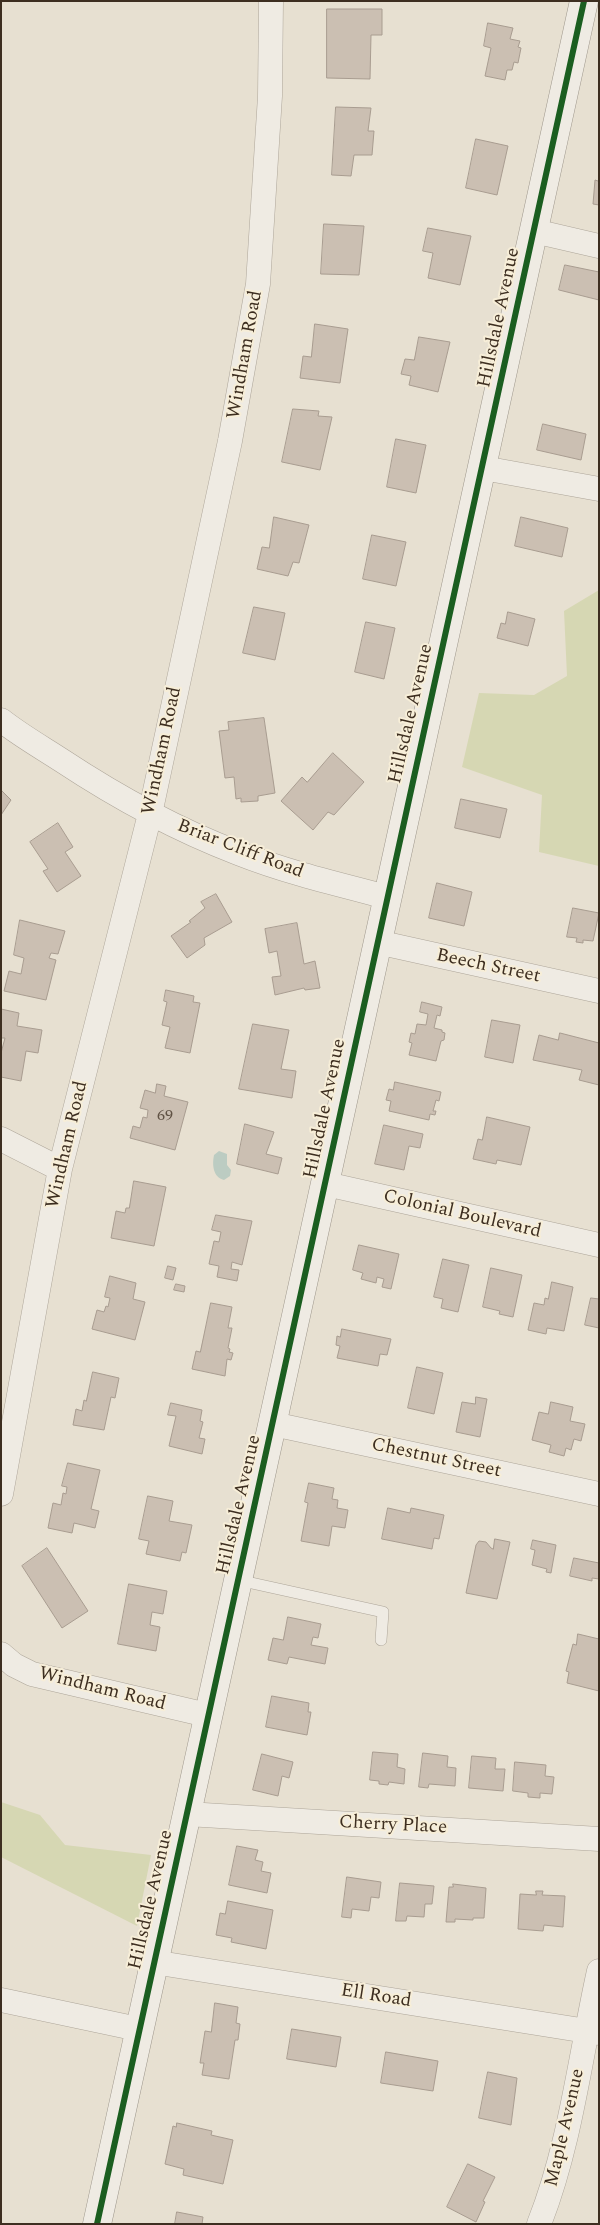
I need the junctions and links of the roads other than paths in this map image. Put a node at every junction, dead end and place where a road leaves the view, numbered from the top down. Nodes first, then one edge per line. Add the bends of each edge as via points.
1 (272, 1) edge
2 (584, 1) edge
3 (534, 231) junction
4 (599, 246) edge
5 (482, 468) junction
6 (599, 489) edge
7 (1, 720) edge
8 (150, 814) junction
9 (387, 897) junction
10 (377, 942) junction
11 (599, 991) edge
12 (1, 1139) edge
13 (60, 1169) junction
14 (326, 1184) junction
15 (599, 1245) edge
16 (273, 1424) junction
17 (1, 1494) edge
18 (599, 1494) edge
19 (238, 1580) junction
20 (381, 1640) dead end
21 (1, 1654) edge
22 (208, 1715) junction
23 (187, 1814) junction
24 (599, 1839) edge
25 (154, 1962) junction
26 (599, 1971) edge
27 (1, 2000) edge
28 (138, 2029) junction
29 (593, 2032) edge
30 (97, 2224) edge
31 (539, 2224) edge

1 - 8 street, Windham Road via 258,284 230,441
2 - 3 street, Hillsdale Avenue
3 - 4 street
3 - 5 street, Hillsdale Avenue
5 - 6 street
5 - 9 street, Hillsdale Avenue
7 - 8 street, Briar Cliff Road via 92,781
8 - 9 street, Briar Cliff Road via 238,854
8 - 13 street, Windham Road
9 - 10 street, Hillsdale Avenue
10 - 11 street, Beech Street
10 - 14 street, Hillsdale Avenue
12 - 13 street
13 - 17 street, Windham Road
14 - 15 street, Colonial Boulevard
14 - 16 street, Hillsdale Avenue
16 - 18 street, Chestnut Street
16 - 19 street, Hillsdale Avenue
19 - 20 lane via 383,1612
19 - 22 street, Hillsdale Avenue
21 - 22 street, Windham Road via 32,1674
22 - 23 street, Hillsdale Avenue
23 - 24 street, Cherry Place
23 - 25 street, Hillsdale Avenue
25 - 28 street, Hillsdale Avenue
25 - 29 street, Ell Road
26 - 29 street, Maple Avenue
27 - 28 street
28 - 30 street, Hillsdale Avenue
29 - 31 street, Maple Avenue via 565,2143

